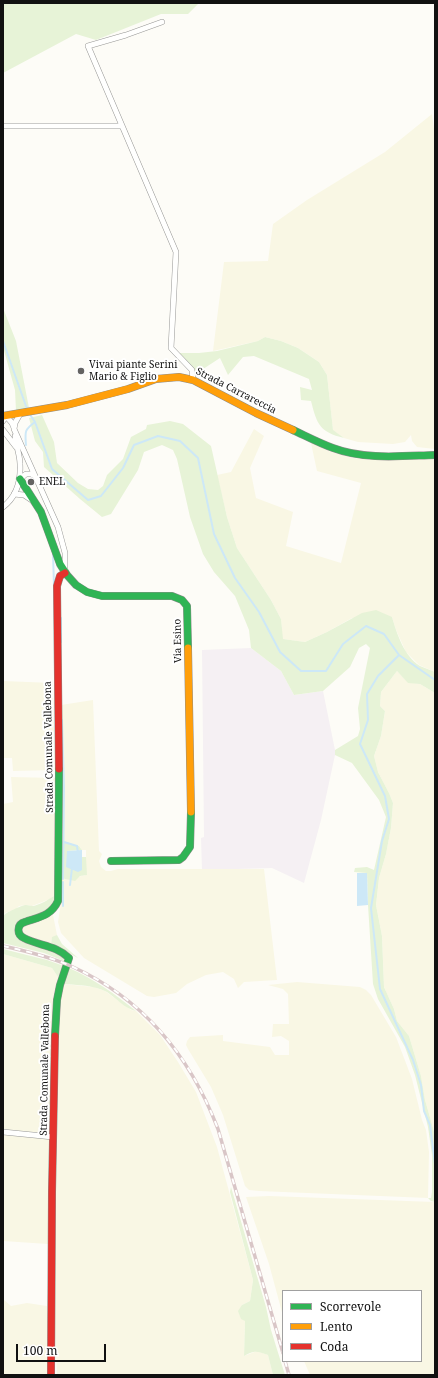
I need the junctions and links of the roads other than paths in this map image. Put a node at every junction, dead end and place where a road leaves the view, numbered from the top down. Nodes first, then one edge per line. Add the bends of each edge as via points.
1 (162, 22) dead end
2 (3, 126) edge
3 (121, 126) junction
4 (193, 380) junction
5 (21, 414) junction
6 (4, 418) edge
7 (3, 426) edge
8 (14, 429) junction
9 (5, 432) edge
10 (16, 447) junction
11 (435, 455) edge
12 (35, 476) junction
13 (20, 479) junction
14 (14, 494) junction
15 (35, 502) junction
16 (3, 508) edge
17 (65, 573) junction
18 (110, 861) dead end
19 (3, 1132) edge
20 (53, 1137) junction
21 (51, 1375) edge

1 - 3 street via 88,46
2 - 3 street
3 - 4 street via 176,252 171,348 192,370
4 - 5 street, Strada Carrareccia via 179,377 163,378 67,405
4 - 11 street, Strada Carrareccia via 256,413 337,449 382,457
5 - 6 street, Strada Carrareccia
5 - 8 street
6 - 8 street via 12,422
7 - 9 street
8 - 10 street
8 - 12 street
9 - 10 street
10 - 13 street
12 - 13 street via 26,474
12 - 17 street via 58,527 65,553
13 - 14 street
13 - 15 street, Via Esino
14 - 15 street via 24,495
14 - 16 street
15 - 17 street, Via Esino via 47,526 56,558
17 - 18 street, Via Esino via 80,588 93,595 172,596 185,603 188,611 190,847 179,860
17 - 20 street, Strada Comunale Vallebona via 60,576 57,586 58,901 52,913 21,923 18,928 22,937 58,950 69,958 61,978 57,1000
19 - 20 street
20 - 21 street, Strada Comunale Vallebona

